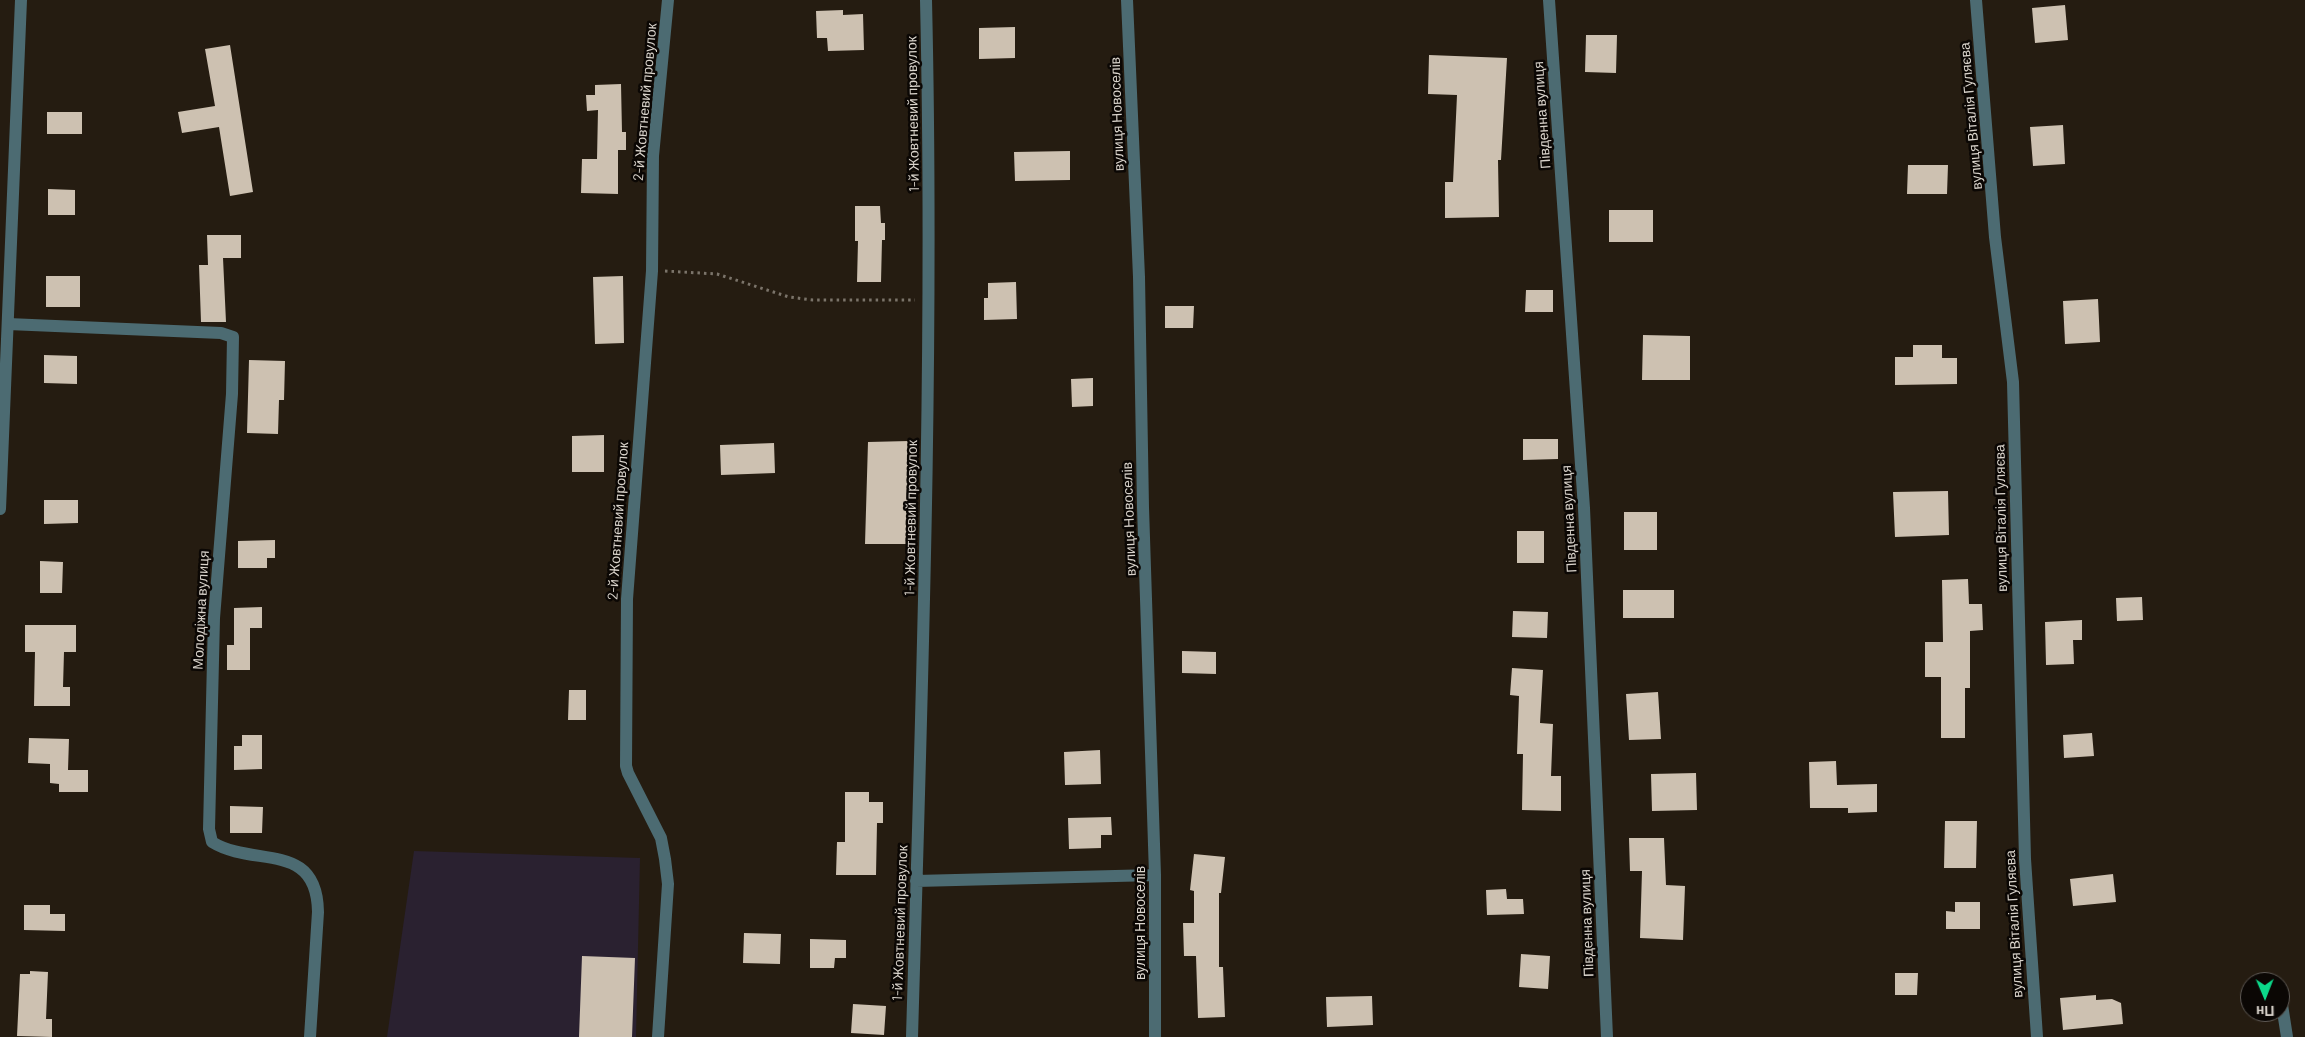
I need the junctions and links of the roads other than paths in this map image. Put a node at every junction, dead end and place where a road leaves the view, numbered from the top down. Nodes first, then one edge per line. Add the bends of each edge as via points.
1 (21, 0) edge
2 (668, 0) edge
3 (926, 0) edge
4 (1127, 0) edge
5 (1549, 0) edge
6 (1976, 0) edge
7 (5, 246) edge
8 (8, 324) junction
9 (1, 465) edge
10 (0, 509) edge
11 (1155, 875) junction
12 (916, 881) junction
13 (2285, 1022) edge
14 (310, 1037) edge
15 (658, 1037) edge
16 (912, 1037) edge
17 (1155, 1037) edge
18 (1607, 1037) edge
19 (2037, 1037) edge
20 (2287, 1037) edge

1 - 7 street
2 - 15 street, 2-й Жовтневий провулок via 652,156 652,270 627,600 626,766 660,838 668,884
3 - 12 street, 1-й Жовтневий провулок via 929,300
4 - 11 street, вулиця Новоселів via 1139,277
5 - 18 street, Південна вулиця via 1584,508
6 - 19 street, вулиця Віталія Гуляєва via 1995,236 2013,382 2025,860
7 - 8 street
8 - 9 street
8 - 14 street, Молодіжна вулиця via 221,333 233,338 232,394 214,618 209,829 212,842 225,850 290,862 312,880 318,896 318,912
9 - 10 street
11 - 12 street
11 - 17 street, вулиця Новоселів
12 - 16 street, 1-й Жовтневий провулок
13 - 20 street

